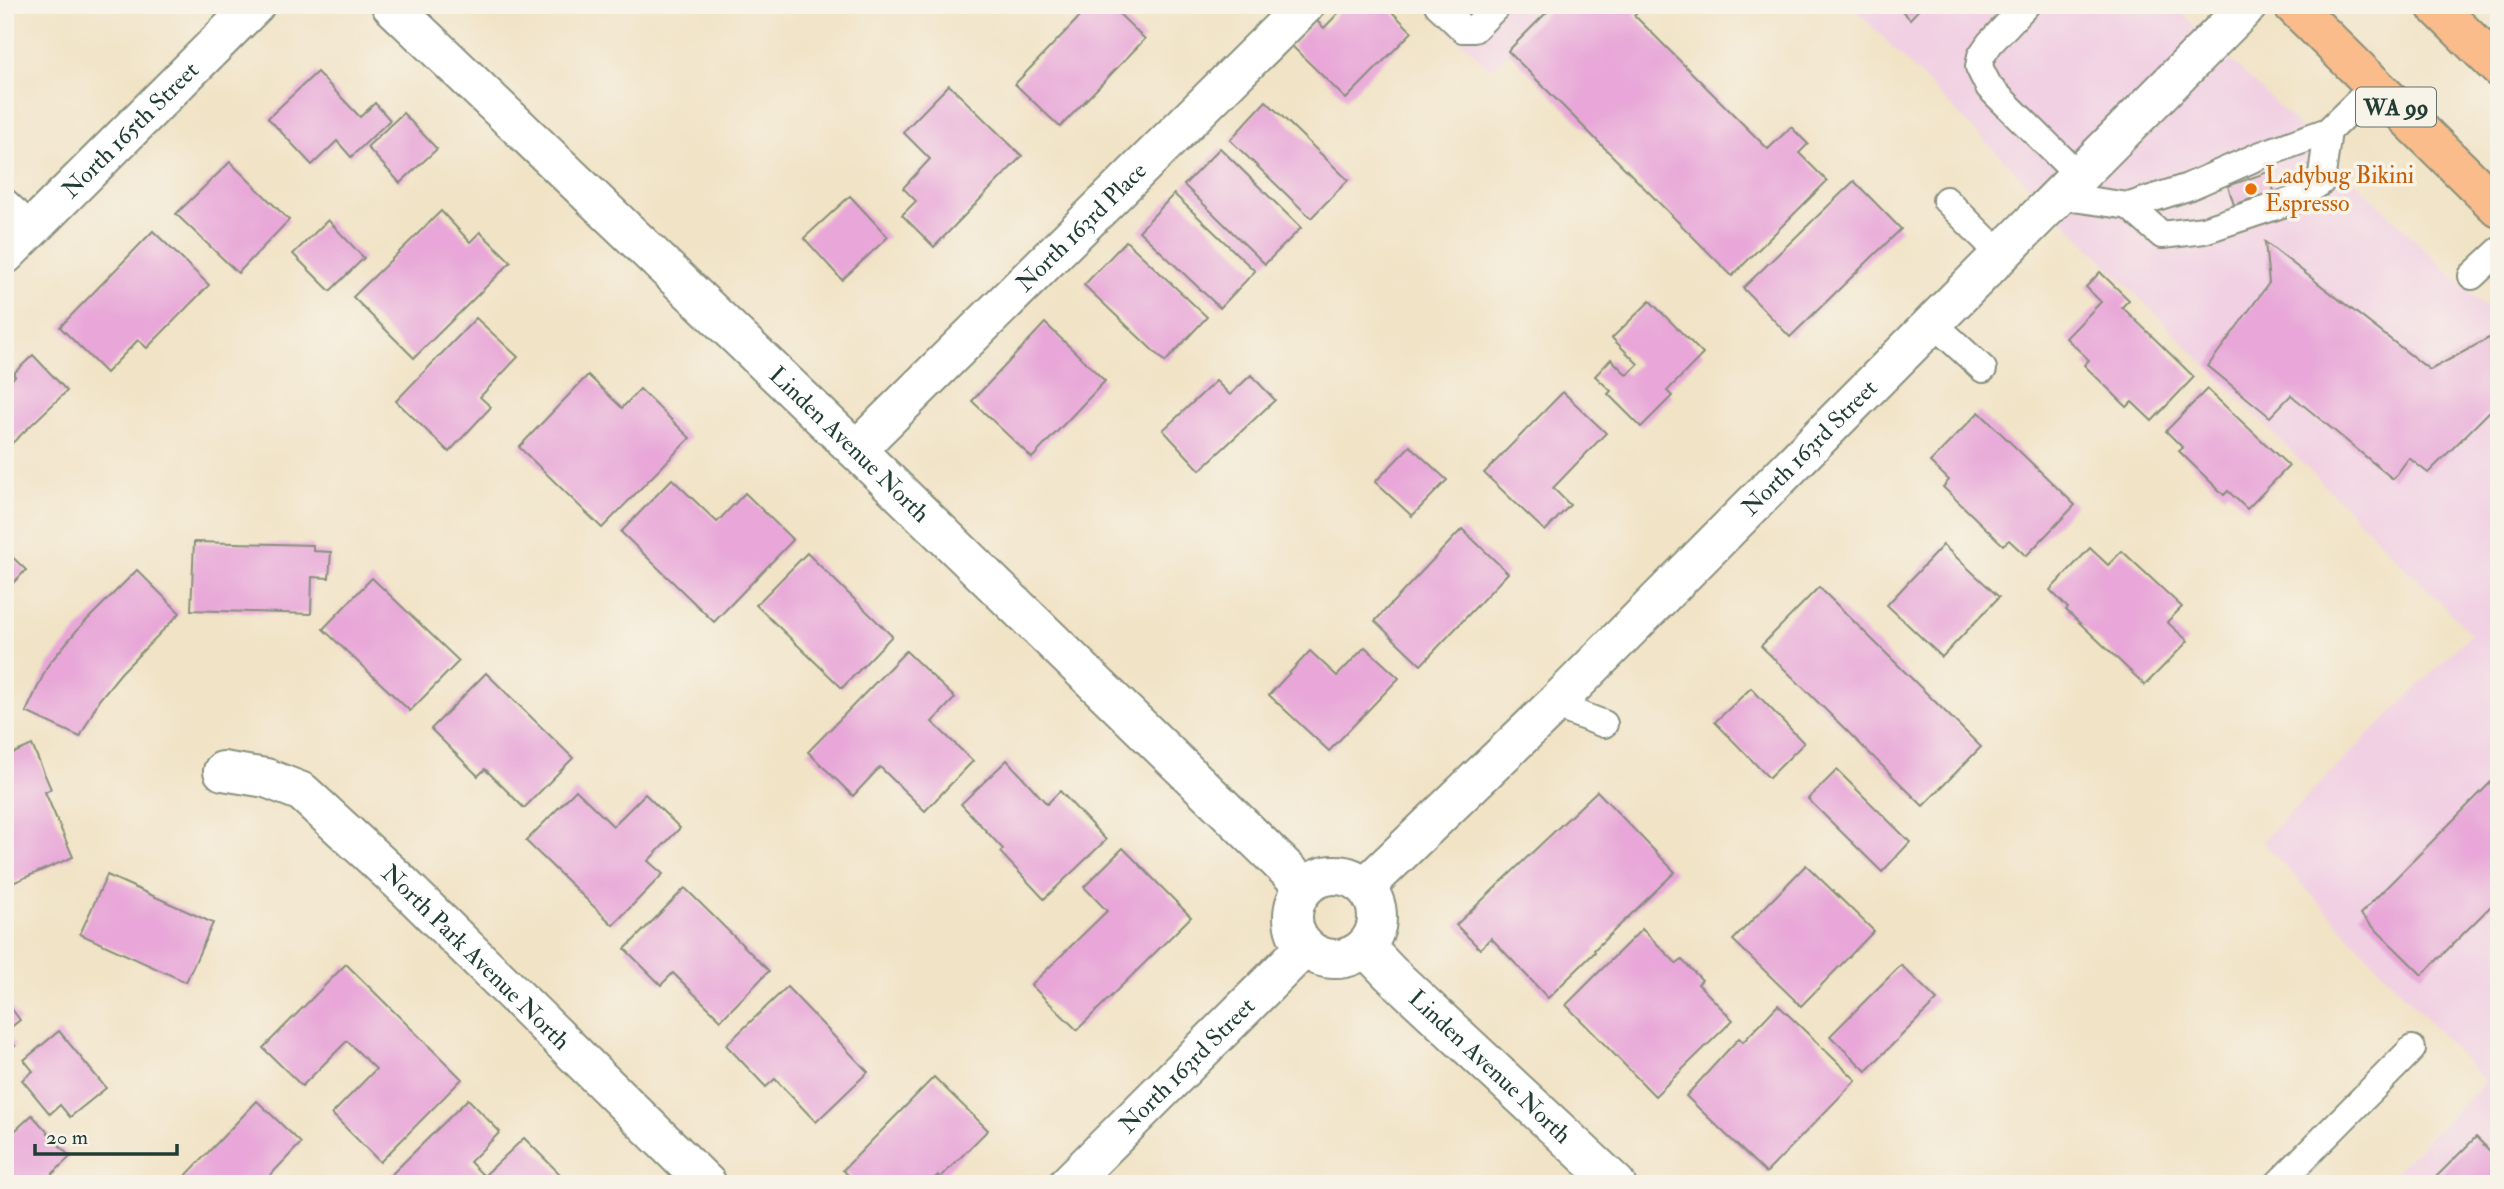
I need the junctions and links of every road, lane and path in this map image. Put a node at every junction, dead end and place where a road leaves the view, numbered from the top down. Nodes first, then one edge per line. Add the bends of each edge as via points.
1 (255, 5) edge
2 (391, 5) edge
3 (1305, 5) edge
4 (1437, 5) edge
5 (1498, 5) edge
6 (2026, 5) edge
7 (2248, 5) edge
8 (2293, 5) edge
9 (2435, 5) edge
10 (2499, 68) edge
11 (2374, 86) junction
12 (2328, 131) junction
13 (2069, 186) junction
14 (1946, 200) dead end
15 (5, 202) edge
16 (2130, 206) junction
17 (2499, 208) edge
18 (33, 228) junction
19 (2499, 251) edge
20 (2000, 254) junction
21 (5, 255) edge
22 (2472, 276) dead end
23 (1933, 323) junction
24 (1983, 369) dead end
25 (856, 450) junction
26 (1554, 705) junction
27 (1604, 724) dead end
28 (223, 771) dead end
29 (1305, 887) junction
30 (1365, 887) junction
31 (1305, 947) junction
32 (1365, 947) junction
33 (2412, 1049) dead end
34 (707, 1184) edge
35 (1069, 1184) edge
36 (1616, 1184) edge
37 (2278, 1184) edge

1 - 18 street, North 165th Street
2 - 25 street, Linden Avenue North
3 - 25 street, North 163rd Place
4 - 5 lane via 1463,29 1474,29
6 - 13 lane via 1990,43 1979,67 1989,87
7 - 13 street, North 163rd Street
8 - 11 highway, WA 99
9 - 10 highway
11 - 12 lane
11 - 17 highway, WA 99
12 - 16 lane
12 - 16 lane via 2321,181 2294,200 2204,230 2162,235
13 - 16 lane
13 - 20 street, North 163rd Street
14 - 20 lane
15 - 18 lane
18 - 21 street, North 165th Street
19 - 22 lane
20 - 23 street, North 163rd Street
23 - 24 lane
23 - 26 street, North 163rd Street
25 - 29 street, Linden Avenue North
26 - 27 lane
26 - 30 street, North 163rd Street
28 - 34 street, North Park Avenue North via 266,778 302,792
29 - 30 street via 1335,875
29 - 31 street via 1293,917
30 - 32 street via 1378,917
31 - 32 street via 1335,959
31 - 35 street, North 163rd Street
32 - 36 street, Linden Avenue North
33 - 37 lane

